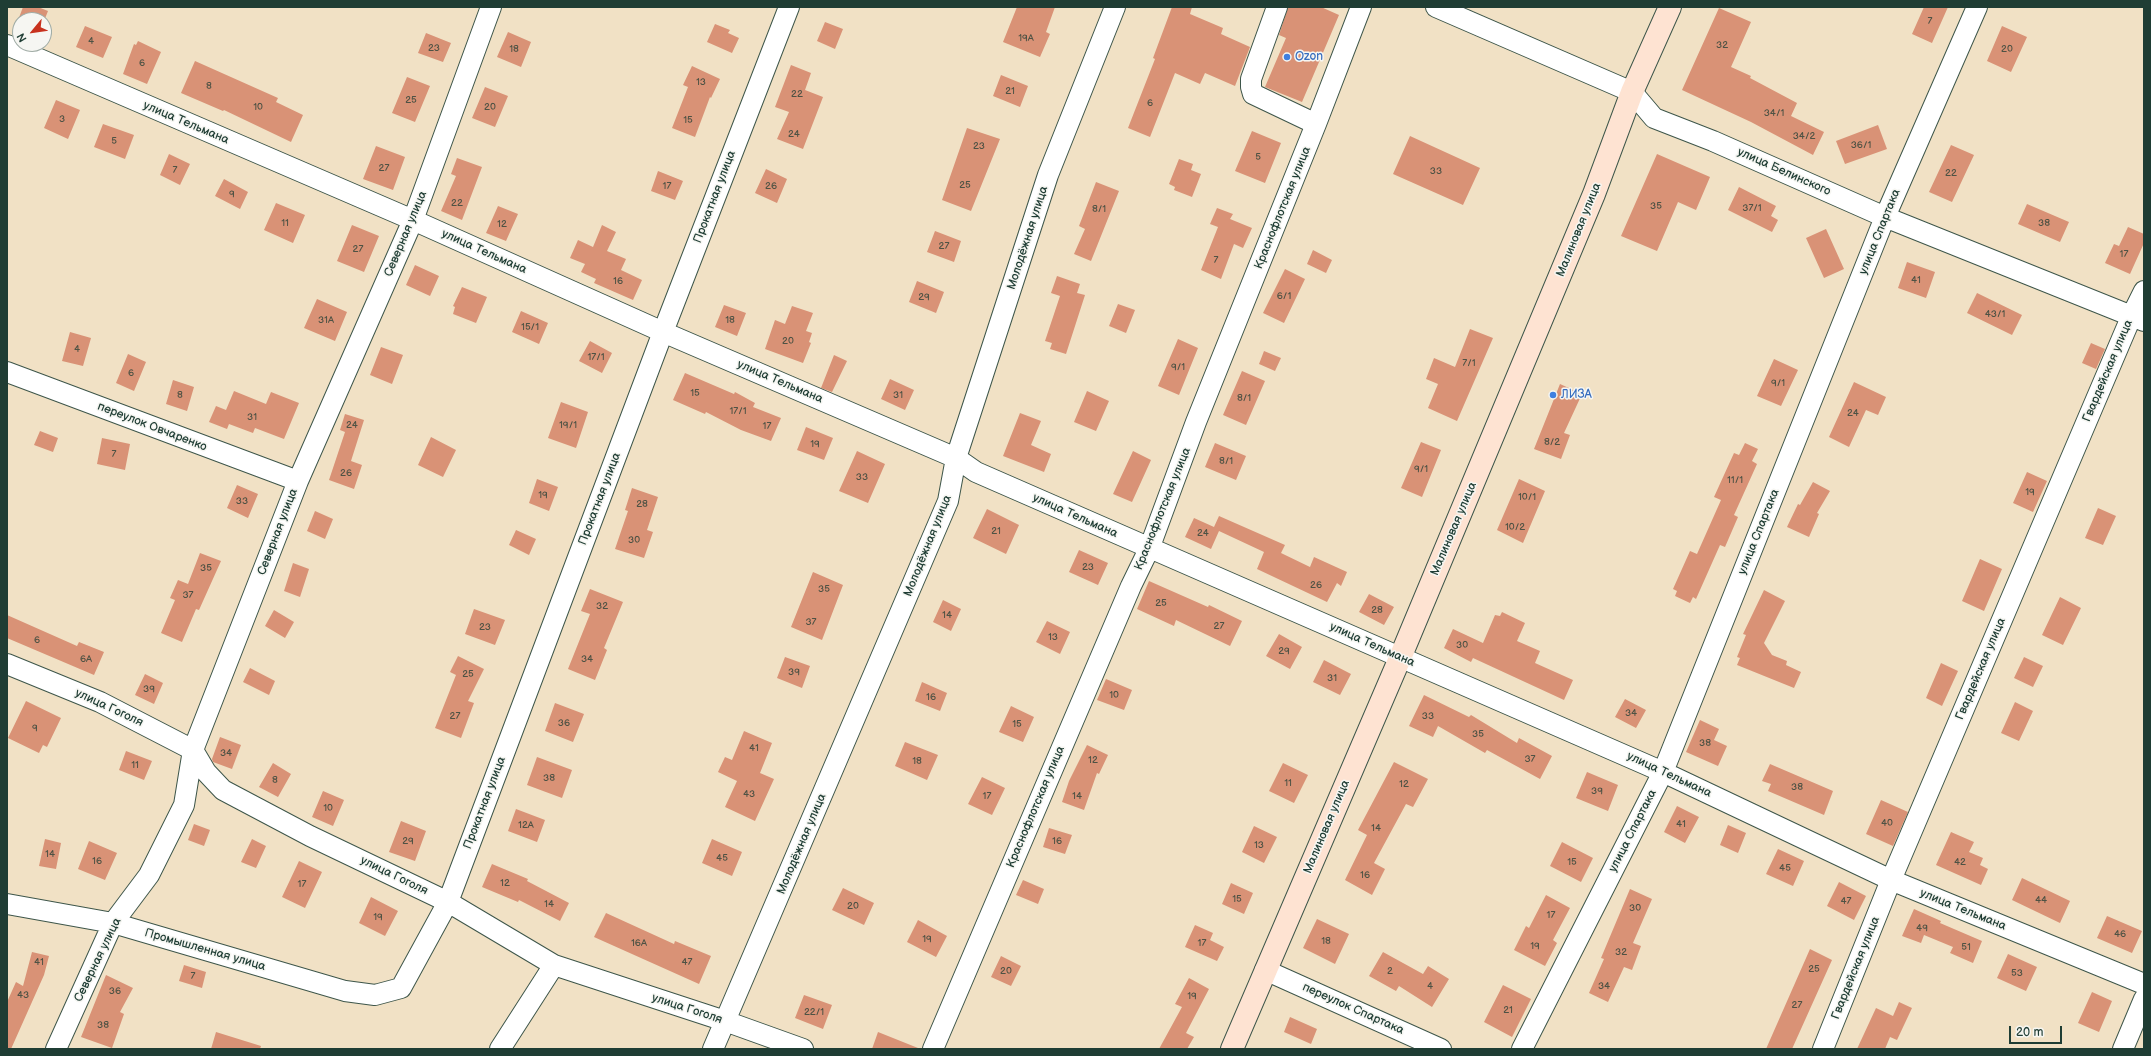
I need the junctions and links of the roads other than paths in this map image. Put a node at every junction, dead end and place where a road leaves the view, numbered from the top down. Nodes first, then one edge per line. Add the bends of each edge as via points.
1 (491, 7) edge
2 (790, 7) edge
3 (1115, 7) edge
4 (1277, 7) edge
5 (1361, 7) edge
6 (1436, 7) edge
7 (1670, 7) edge
8 (1977, 7) edge
9 (7, 46) edge
10 (1632, 92) junction
11 (1316, 124) junction
12 (1885, 217) junction
13 (413, 220) junction
14 (2144, 291) edge
15 (2138, 318) edge
16 (663, 332) junction
17 (7, 372) edge
18 (956, 458) junction
19 (298, 481) junction
20 (1149, 549) junction
21 (1400, 658) junction
22 (7, 664) edge
23 (193, 750) junction
24 (1663, 772) junction
25 (1891, 880) junction
26 (448, 902) junction
27 (7, 904) edge
28 (113, 923) junction
29 (554, 965) junction
30 (1265, 970) junction
31 (2144, 984) edge
32 (401, 988) joint
33 (2144, 999) edge
34 (725, 1021) junction
35 (56, 1049) edge
36 (500, 1049) edge
37 (713, 1049) edge
38 (803, 1049) edge
39 (933, 1049) edge
40 (1232, 1049) edge
41 (1441, 1049) edge
42 (1522, 1049) edge
43 (1823, 1049) edge
44 (2123, 1049) edge

1 - 13 street, Северная улица
2 - 16 street, Прокатная улица
3 - 18 street, Молодёжная улица via 1048,175
4 - 11 street via 1251,79 1253,94
5 - 11 street, Краснофлотская улица
6 - 10 street, улица Белинского
7 - 10 street, Малиновая улица
8 - 12 street, улица Спартака
9 - 13 street, улица Тельмана
10 - 12 street, улица Белинского via 1654,118 1713,141
10 - 21 street, Малиновая улица via 1594,194
11 - 20 street, Краснофлотская улица via 1196,422
12 - 15 street, улица Белинского
12 - 24 street, улица Спартака
13 - 16 street, улица Тельмана
13 - 19 street, Северная улица
14 - 15 street, Гвардейская улица
15 - 25 street, Гвардейская улица
16 - 18 street, улица Тельмана
16 - 26 street, Прокатная улица
17 - 19 street, переулок Овчаренко
18 - 20 street, улица Тельмана via 976,472
18 - 34 street, Молодёжная улица via 948,501
19 - 23 street, Северная улица
20 - 21 street, улица Тельмана
20 - 39 street, Краснофлотская улица
21 - 24 street, улица Тельмана
21 - 30 street, Малиновая улица
22 - 23 street, улица Гоголя via 100,702
23 - 26 street, улица Гоголя via 206,772 223,790 310,836
23 - 28 street, Северная улица via 184,805 149,875
24 - 25 street, улица Тельмана
24 - 42 street, улица Спартака
25 - 31 street, улица Тельмана
25 - 43 street, Гвардейская улица
26 - 29 street, улица Гоголя
26 - 32 street, Прокатная улица
27 - 28 street, Промышленная улица
28 - 32 street, Промышленная улица via 344,991 376,995
28 - 35 street, Северная улица
29 - 34 street, улица Гоголя
29 - 36 street
30 - 40 street, Малиновая улица
30 - 41 street, переулок Спартака
33 - 44 street
34 - 37 street, Молодёжная улица
34 - 38 street, улица Гоголя

